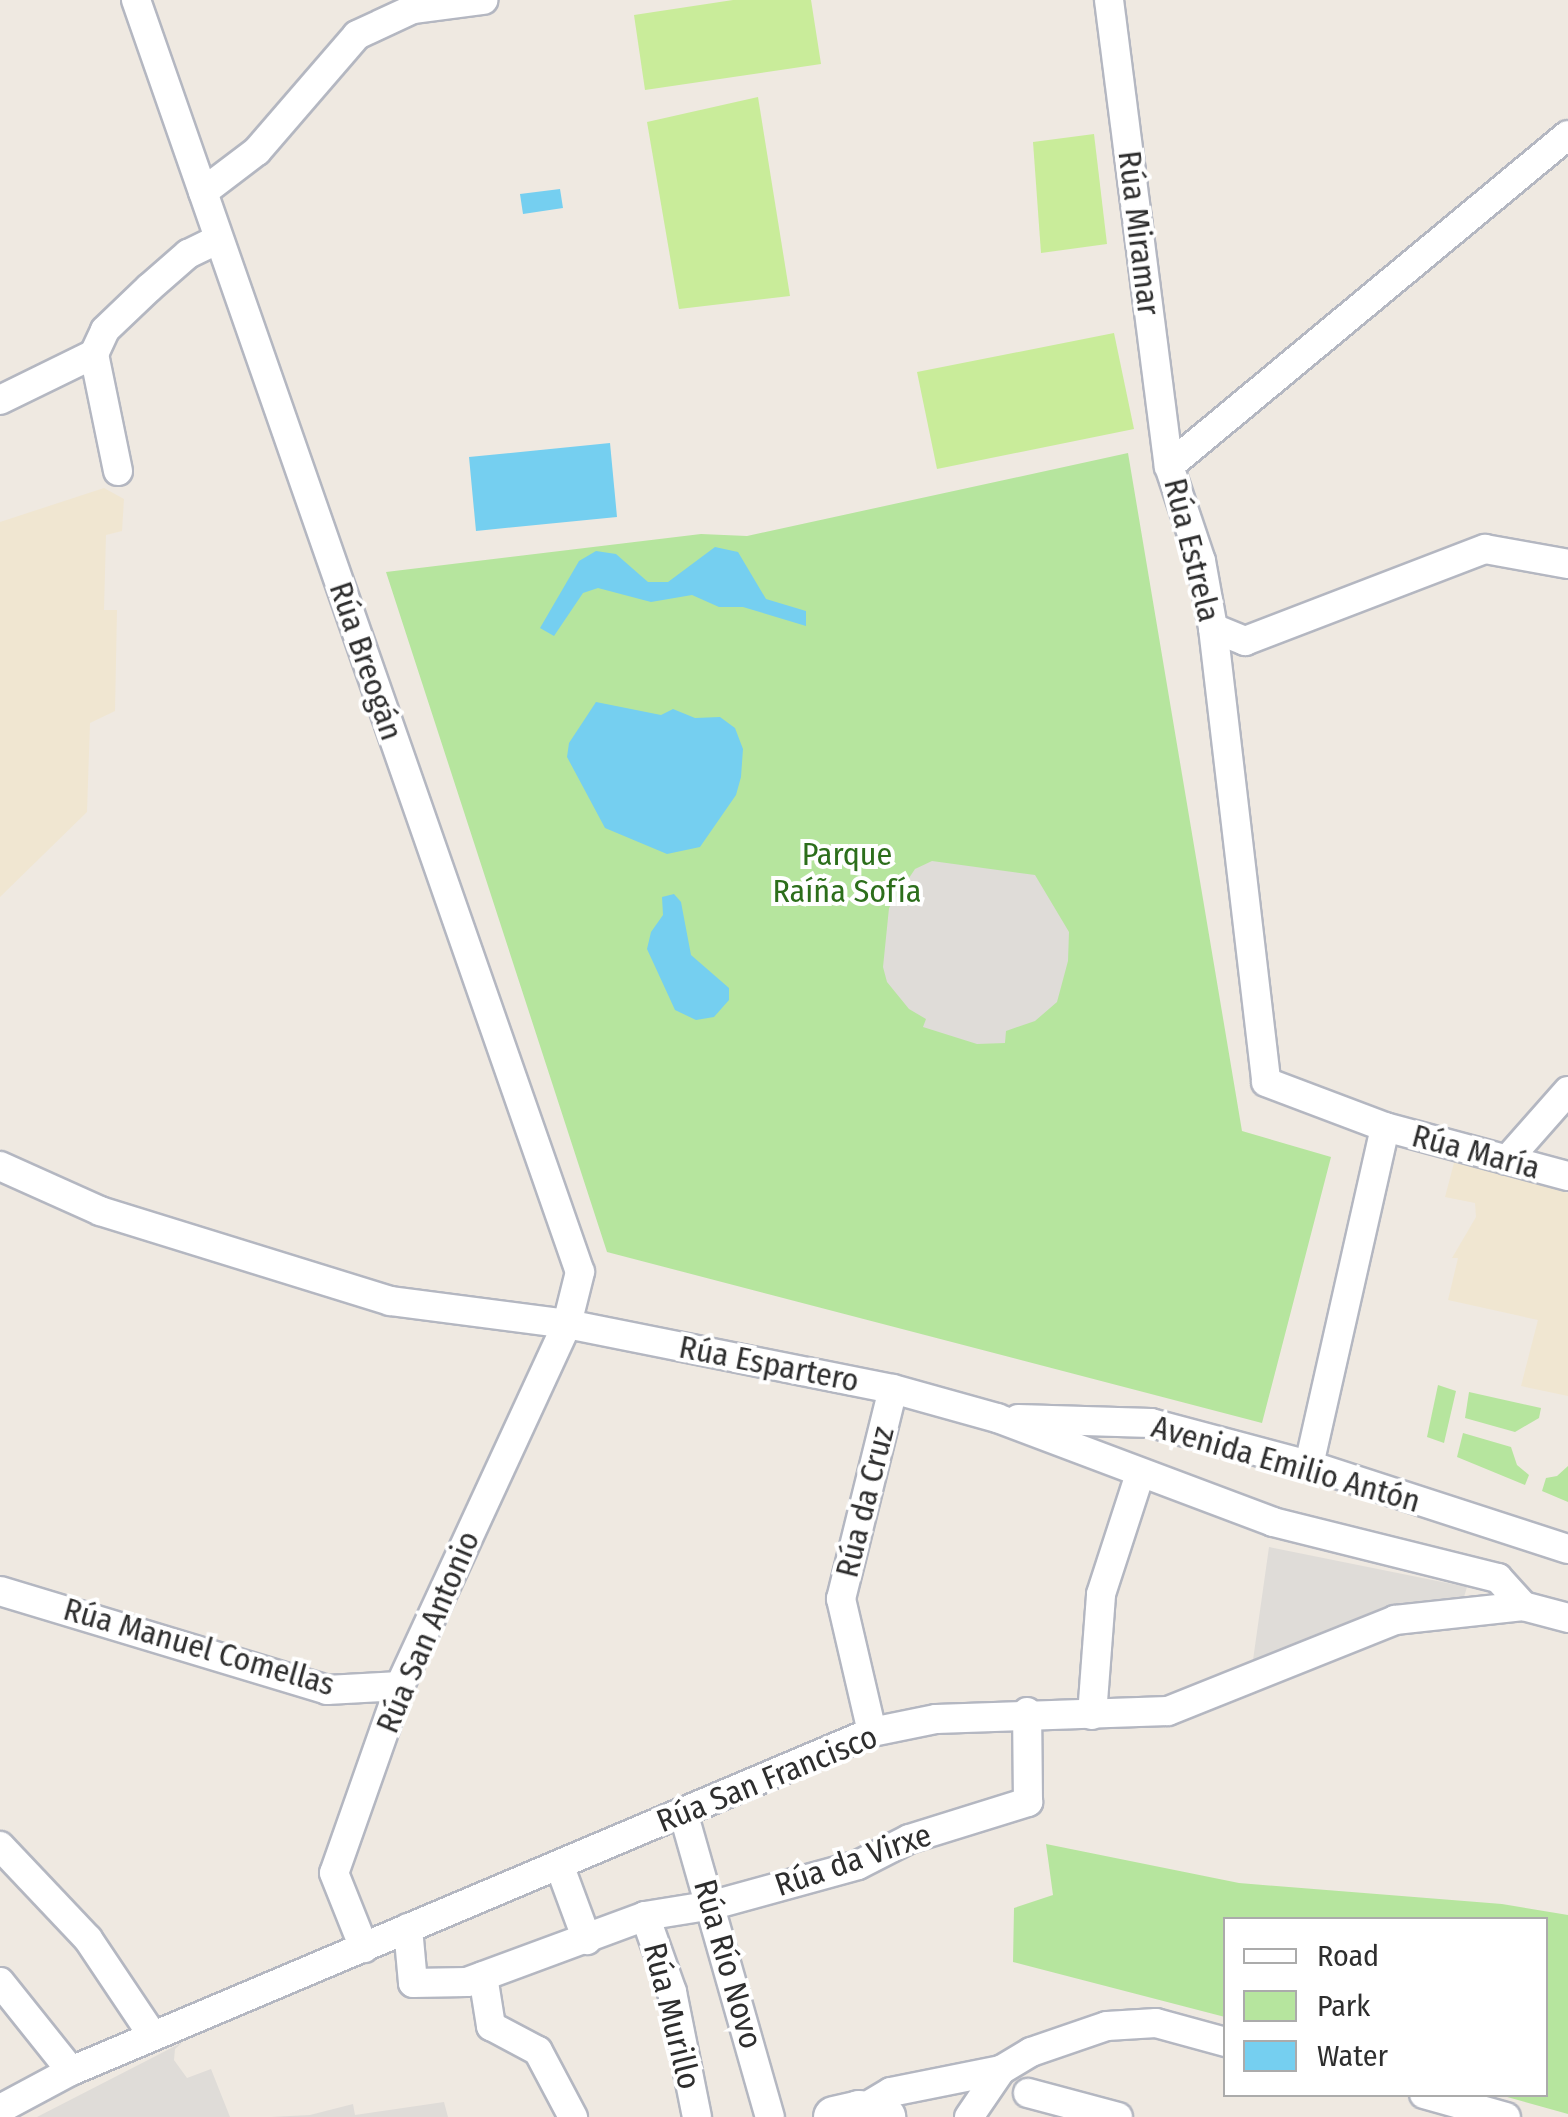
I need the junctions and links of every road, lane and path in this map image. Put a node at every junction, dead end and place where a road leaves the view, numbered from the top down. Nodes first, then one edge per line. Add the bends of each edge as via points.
1 (136, 0) edge
2 (483, 0) edge
3 (1109, 0) edge
4 (1568, 136) edge
5 (203, 192) junction
6 (219, 240) junction
7 (94, 354) junction
8 (0, 400) edge
9 (1169, 466) junction
10 (118, 471) dead end
11 (1568, 564) edge
12 (1213, 628) junction
13 (1568, 1091) edge
14 (1385, 1127) junction
15 (1508, 1160) junction
16 (0, 1166) edge
17 (1568, 1176) edge
18 (566, 1324) junction
19 (893, 1389) junction
20 (997, 1418) junction
21 (1309, 1464) junction
22 (1140, 1474) junction
23 (1568, 1549) edge
24 (0, 1590) edge
25 (1523, 1606) junction
26 (1568, 1618) edge
27 (400, 1686) junction
28 (1026, 1712) junction
29 (1092, 1715) junction
30 (872, 1732) junction
31 (682, 1812) junction
32 (6, 1861) edge
33 (560, 1868) junction
34 (713, 1905) junction
35 (645, 1916) junction
36 (408, 1928) junction
37 (587, 1940) junction
38 (364, 1948) junction
39 (483, 1976) junction
40 (0, 1982) edge
41 (153, 2036) junction
42 (1223, 2041) edge
43 (1001, 2070) junction
44 (71, 2071) junction
45 (1028, 2092) dead end
46 (1435, 2097) edge
47 (0, 2108) edge
48 (859, 2115) edge
49 (573, 2117) edge
50 (697, 2117) edge
51 (770, 2117) edge
52 (969, 2117) edge
53 (1118, 2117) edge
54 (1506, 2117) edge

1 - 5 street, Rúa Breogán
2 - 5 street via 413,9 357,36 257,151
3 - 9 street, Rúa Miramar
4 - 9 street, Rúa Estrela
5 - 6 street, Rúa Breogán
6 - 7 street via 188,254 148,288 105,330
6 - 18 street, Rúa Breogán via 580,1272
7 - 8 street
7 - 10 street
9 - 12 street, Rúa Estrela via 1201,561
11 - 12 street via 1485,549 1245,641
12 - 14 street, Rúa Estrela via 1266,1082
13 - 15 street
14 - 15 street, Rúa María
14 - 21 street
15 - 17 street, Rúa María
16 - 18 street, Rúa Espartero via 100,1210 390,1301
18 - 19 street, Rúa Espartero
18 - 27 street, Rúa San Antonio
19 - 20 street, Rúa Espartero
19 - 30 street, Rúa da Cruz via 841,1599
20 - 21 street, Avenida Emilio Antón via 1151,1423
20 - 22 street, Rúa Espartero
21 - 23 street, Avenida Emilio Antón
22 - 25 street, Rúa Espartero via 1273,1522 1498,1578
22 - 29 street via 1101,1594
24 - 27 street, Rúa Manuel Comellas via 327,1690
25 - 26 street
25 - 29 street, Rúa San Francisco via 1395,1620 1168,1711
27 - 38 street, Rúa San Antonio via 334,1873
28 - 29 street, Rúa San Francisco
28 - 30 street, Rúa San Francisco via 936,1718
28 - 34 street, Rúa da Virxe via 1028,1802 908,1839 831,1874
30 - 31 street, Rúa San Francisco
31 - 33 street, Rúa San Francisco
31 - 34 street, Rúa Río Novo
32 - 41 street via 88,1939
33 - 36 street, Rúa San Francisco
33 - 37 street
34 - 35 street, Rúa da Virxe
34 - 51 street, Rúa Río Novo
35 - 37 street, Rúa da Virxe
35 - 50 street, Rúa Murillo via 672,1992
36 - 38 street, Rúa San Francisco
36 - 39 street, Rúa da Virxe via 413,1983
37 - 39 street, Rúa da Virxe
38 - 41 street, Rúa San Francisco
39 - 49 street via 491,2026 538,2050
40 - 44 street
41 - 44 street, Rúa San Francisco
42 - 43 street via 1156,2024 1107,2026 1030,2052
43 - 48 street via 892,2092
43 - 52 street
44 - 47 street, Rúa San Francisco
45 - 53 street
46 - 54 street

